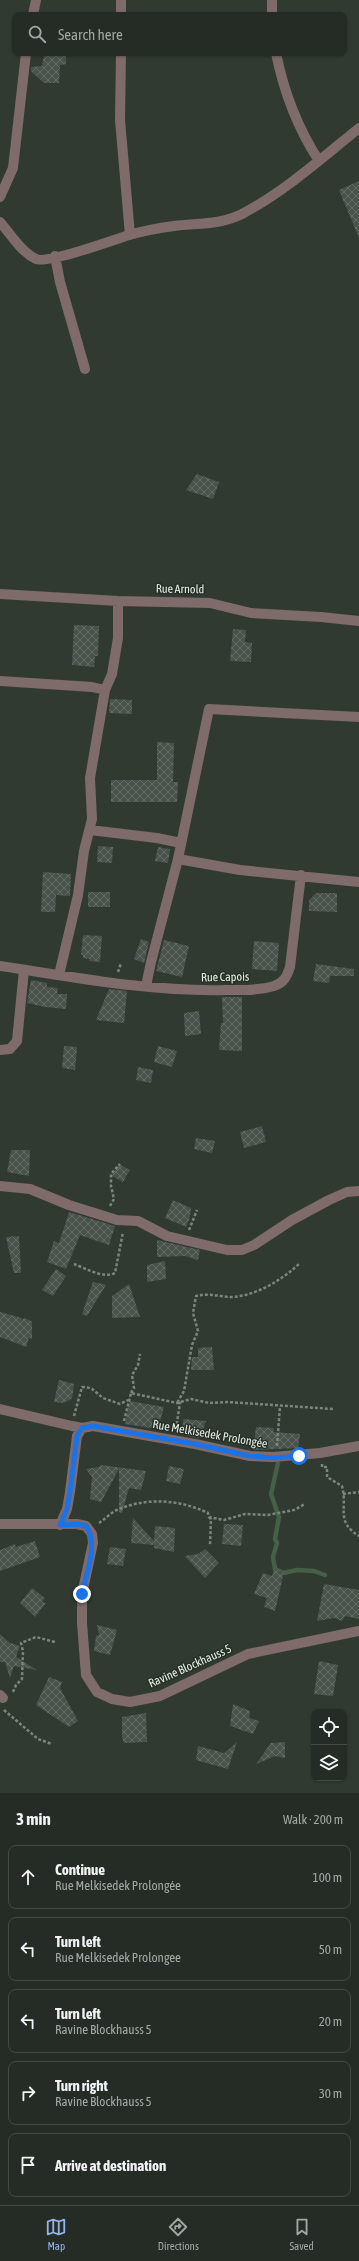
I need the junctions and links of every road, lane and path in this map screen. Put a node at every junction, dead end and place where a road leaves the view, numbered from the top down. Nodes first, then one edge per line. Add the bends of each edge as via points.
1 (36, 0) edge
2 (121, 0) edge
3 (272, 0) edge
4 (34, 12) edge
5 (121, 12) edge
6 (272, 12) edge
7 (26, 56) edge
8 (121, 56) edge
9 (277, 56) edge
10 (359, 128) edge
11 (319, 161) junction
12 (0, 197) edge
13 (0, 222) edge
14 (130, 235) junction
15 (55, 256) junction
16 (85, 369) dead end
17 (0, 594) edge
18 (118, 601) junction
19 (359, 621) edge
20 (0, 681) edge
21 (105, 690) junction
22 (359, 717) edge
23 (90, 830) junction
24 (181, 843) junction
25 (178, 859) junction
26 (301, 875) junction
27 (359, 882) edge
28 (0, 966) edge
29 (24, 970) junction
30 (60, 975) junction
31 (146, 986) junction
32 (0, 1050) edge
33 (120, 1164) dead end
34 (0, 1186) edge
35 (359, 1191) edge
36 (197, 1210) dead end
37 (104, 1215) junction
38 (138, 1221) junction
39 (185, 1241) junction
40 (300, 1263) dead end
41 (74, 1264) dead end
42 (140, 1354) dead end
43 (131, 1393) junction
44 (128, 1400) junction
45 (177, 1403) junction
46 (280, 1406) junction
47 (0, 1409) edge
48 (333, 1409) dead end
49 (77, 1427) junction
50 (122, 1431) junction
51 (174, 1441) junction
52 (359, 1446) edge
53 (320, 1453) junction
54 (279, 1457) junction
55 (359, 1492) edge
56 (344, 1494) junction
57 (305, 1504) dead end
58 (209, 1517) junction
59 (0, 1524) edge
60 (60, 1525) junction
61 (89, 1530) junction
62 (359, 1536) edge
63 (210, 1545) dead end
64 (359, 1631) edge
65 (55, 1642) dead end
66 (2, 1696) edge
67 (52, 1744) dead end

1 - 4 street
2 - 5 street
3 - 6 street
7 - 12 street via 13,168
8 - 14 street via 120,120
9 - 11 street via 292,113
10 - 11 street
11 - 14 street via 271,196 224,221 174,226
13 - 15 street via 35,259 42,260
14 - 15 street via 80,252
15 - 16 street
17 - 18 street, Rue Arnold
18 - 19 street, Rue Arnold via 210,603 251,613
18 - 21 street via 118,638 112,674
20 - 21 street
21 - 23 street via 90,778
22 - 24 street via 208,709
23 - 24 street
23 - 30 street
24 - 25 street
25 - 26 street via 240,870
25 - 31 street
26 - 27 street
26 - 31 street, Rue Capois via 290,967 286,979 274,986 253,990 201,991
28 - 29 street, Rue Capois
29 - 30 street, Rue Capois
29 - 32 street via 17,1040 10,1049
30 - 31 street, Rue Capois
33 - 37 path via 111,1174 114,1199
34 - 37 street via 30,1189 69,1205
35 - 39 street via 347,1192 329,1200 242,1250 227,1250
36 - 39 path
37 - 38 street via 117,1220
38 - 39 street via 167,1236
38 - 41 path via 122,1233 115,1273 103,1275
40 - 45 path via 282,1278 259,1290 231,1297 196,1296 193,1313 198,1331 192,1345 184,1391
42 - 43 path via 138,1365 132,1375 134,1388
43 - 44 path
43 - 45 path
44 - 49 path via 120,1404 103,1398 91,1388 82,1387 76,1402
44 - 50 path
45 - 46 path via 190,1399 209,1403
45 - 51 path via 180,1403
46 - 48 path
46 - 54 path via 277,1447
47 - 49 street, Rue Melkisedek Prolongée
49 - 50 street, Rue Melkisedek Prolongée via 93,1426
49 - 60 street via 67,1509
50 - 51 street, Rue Melkisedek Prolongée
51 - 54 street, Rue Melkisedek Prolongée via 250,1456
52 - 53 street, Rue Melkisedek Prolongée
53 - 54 street, Rue Melkisedek Prolongée
53 - 56 path via 322,1467 327,1468 327,1477 342,1486
55 - 56 path
56 - 62 path via 345,1524
57 - 58 path via 294,1510 268,1515 245,1514 224,1520
58 - 61 path via 208,1513 184,1503 165,1501 120,1508
58 - 63 path
59 - 60 street
60 - 61 street via 77,1524 86,1526
61 - 64 street, Ravine Blockhauss 5 via 92,1534 92,1543 82,1594 86,1675 97,1692 112,1699 130,1702 160,1696 248,1654
65 - 66 path via 36,1637 21,1644 22,1679 5,1701
66 - 67 path via 3,1709 38,1739

